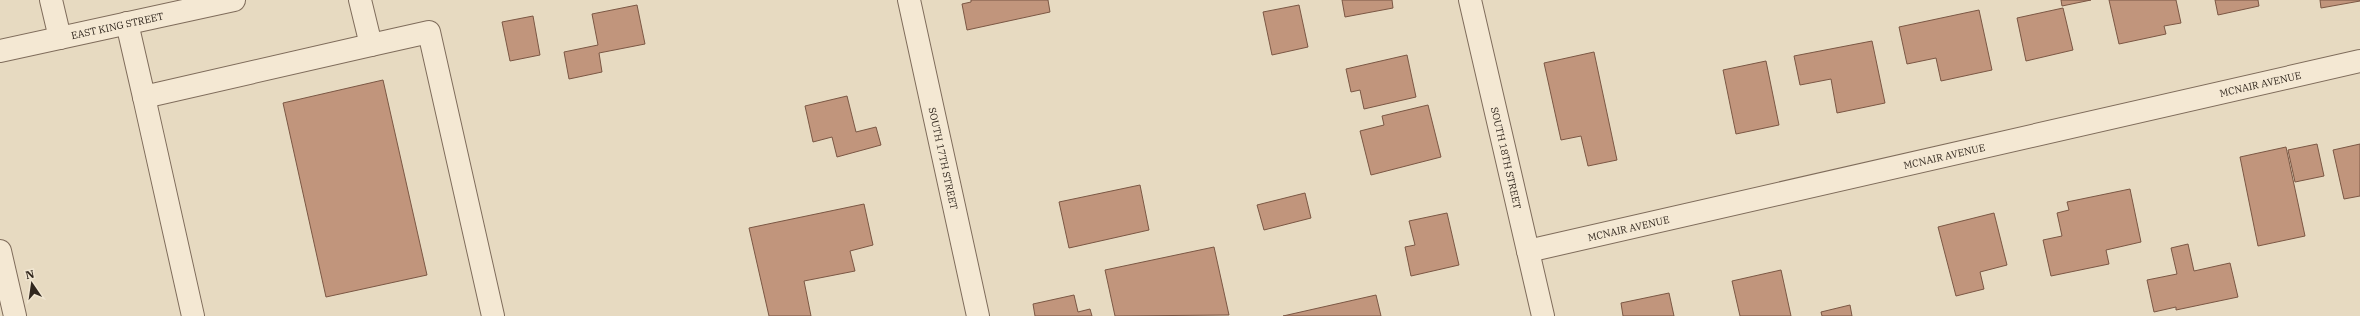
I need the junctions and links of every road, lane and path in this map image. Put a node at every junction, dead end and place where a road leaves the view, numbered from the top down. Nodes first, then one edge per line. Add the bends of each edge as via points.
1 (51, 0) edge
2 (234, 0) edge
3 (360, 0) edge
4 (909, 0) edge
5 (1470, 0) edge
6 (127, 23) junction
7 (60, 38) junction
8 (371, 45) junction
9 (0, 52) edge
10 (2360, 61) edge
11 (144, 96) junction
12 (0, 251) edge
13 (1528, 251) junction
14 (15, 316) edge
15 (193, 316) edge
16 (492, 316) edge
17 (978, 316) edge
18 (1543, 316) edge

1 - 7 street
2 - 6 street, EAST KING STREET
3 - 8 street
4 - 17 street, SOUTH 17TH STREET
5 - 13 street, SOUTH 18TH STREET
6 - 7 street, EAST KING STREET
6 - 11 street
7 - 9 street, EAST KING STREET
8 - 11 street
8 - 16 street via 429,32
10 - 13 street, MCNAIR AVENUE
11 - 15 street
12 - 14 street
13 - 18 street, SOUTH 18TH STREET

